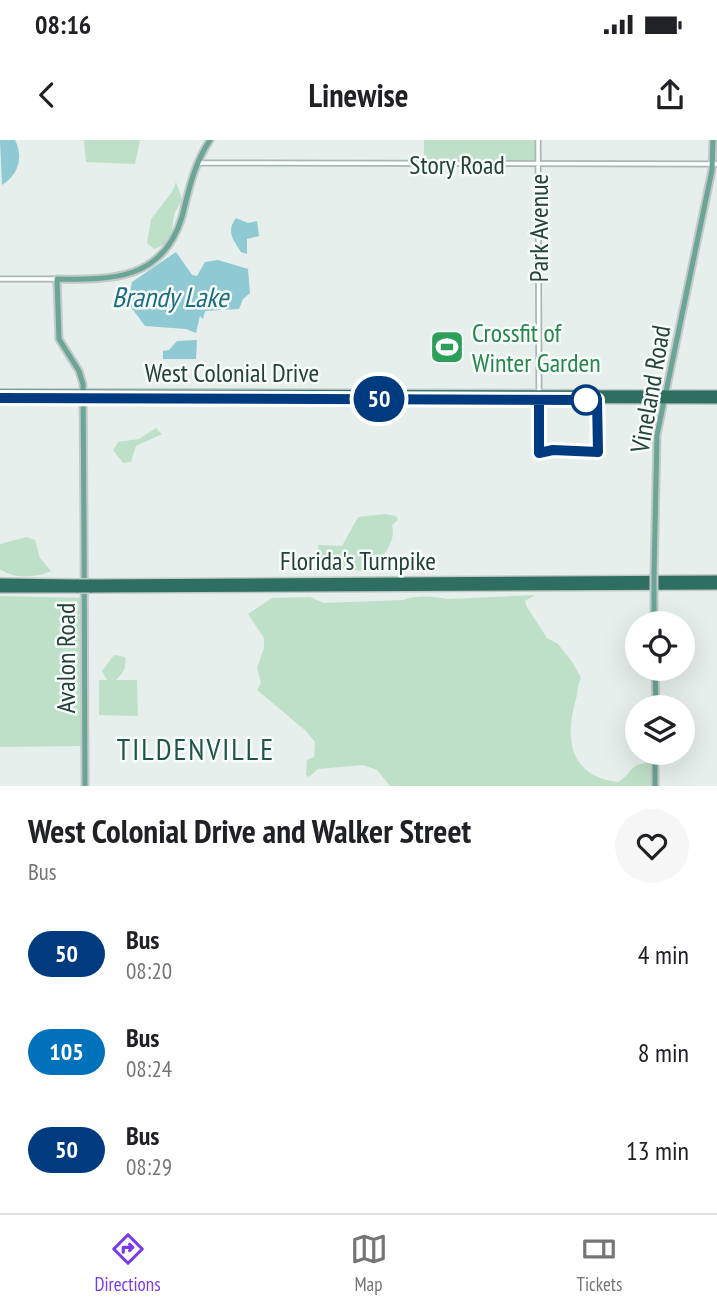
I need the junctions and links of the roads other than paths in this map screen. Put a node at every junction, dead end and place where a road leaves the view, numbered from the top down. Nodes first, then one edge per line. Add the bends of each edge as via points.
1 (210, 140) edge
2 (538, 140) edge
3 (713, 140) edge
4 (196, 163) junction
5 (538, 164) junction
6 (715, 164) edge
7 (0, 279) edge
8 (57, 279) junction
9 (340, 393) junction
10 (497, 394) junction
11 (717, 394) edge
12 (0, 395) edge
13 (194, 395) junction
14 (305, 395) junction
15 (83, 396) junction
16 (419, 396) junction
17 (665, 397) junction
18 (320, 398) junction
19 (539, 398) junction
20 (598, 398) junction
21 (484, 400) junction
22 (717, 400) edge
23 (717, 579) edge
24 (0, 582) edge
25 (78, 586) junction
26 (90, 586) junction
27 (717, 586) edge
28 (0, 589) edge
29 (654, 611) edge
30 (655, 765) edge
31 (85, 786) edge
32 (655, 786) edge

1 - 4 main road
2 - 5 street, Park Avenue
3 - 6 main road, Vineland Road
4 - 5 street, Story Road
4 - 8 main road via 178,226 170,243 150,263 116,278
5 - 6 street, Story Road
5 - 19 street, Park Avenue
6 - 17 main road, Vineland Road
7 - 8 street
8 - 15 main road, Avalon Road via 59,340 80,374
9 - 14 highway, West Colonial Drive
9 - 16 highway, West Colonial Drive
9 - 18 highway
10 - 16 highway, West Colonial Drive
10 - 19 highway, West Colonial Drive
10 - 21 highway
11 - 17 highway, West Colonial Drive
12 - 15 highway, West Colonial Drive
13 - 14 highway, West Colonial Drive
13 - 14 highway, West Colonial Drive
13 - 15 highway, West Colonial Drive
13 - 15 highway, West Colonial Drive
14 - 18 highway, West Colonial Drive
15 - 31 main road, Avalon Road
16 - 18 highway, West Colonial Drive
16 - 21 highway, West Colonial Drive
17 - 20 highway, West Colonial Drive
17 - 20 highway, West Colonial Drive
17 - 22 highway, West Colonial Drive
17 - 29 main road, Vineland Road, bridge via 656,447
19 - 20 highway, West Colonial Drive
19 - 20 highway, West Colonial Drive
19 - 21 highway, West Colonial Drive
23 - 26 highway, Florida's Turnpike
24 - 25 highway, Florida's Turnpike
25 - 26 highway, Florida's Turnpike, bridge
25 - 28 highway, Florida's Turnpike
26 - 27 highway, Florida's Turnpike
30 - 32 main road

